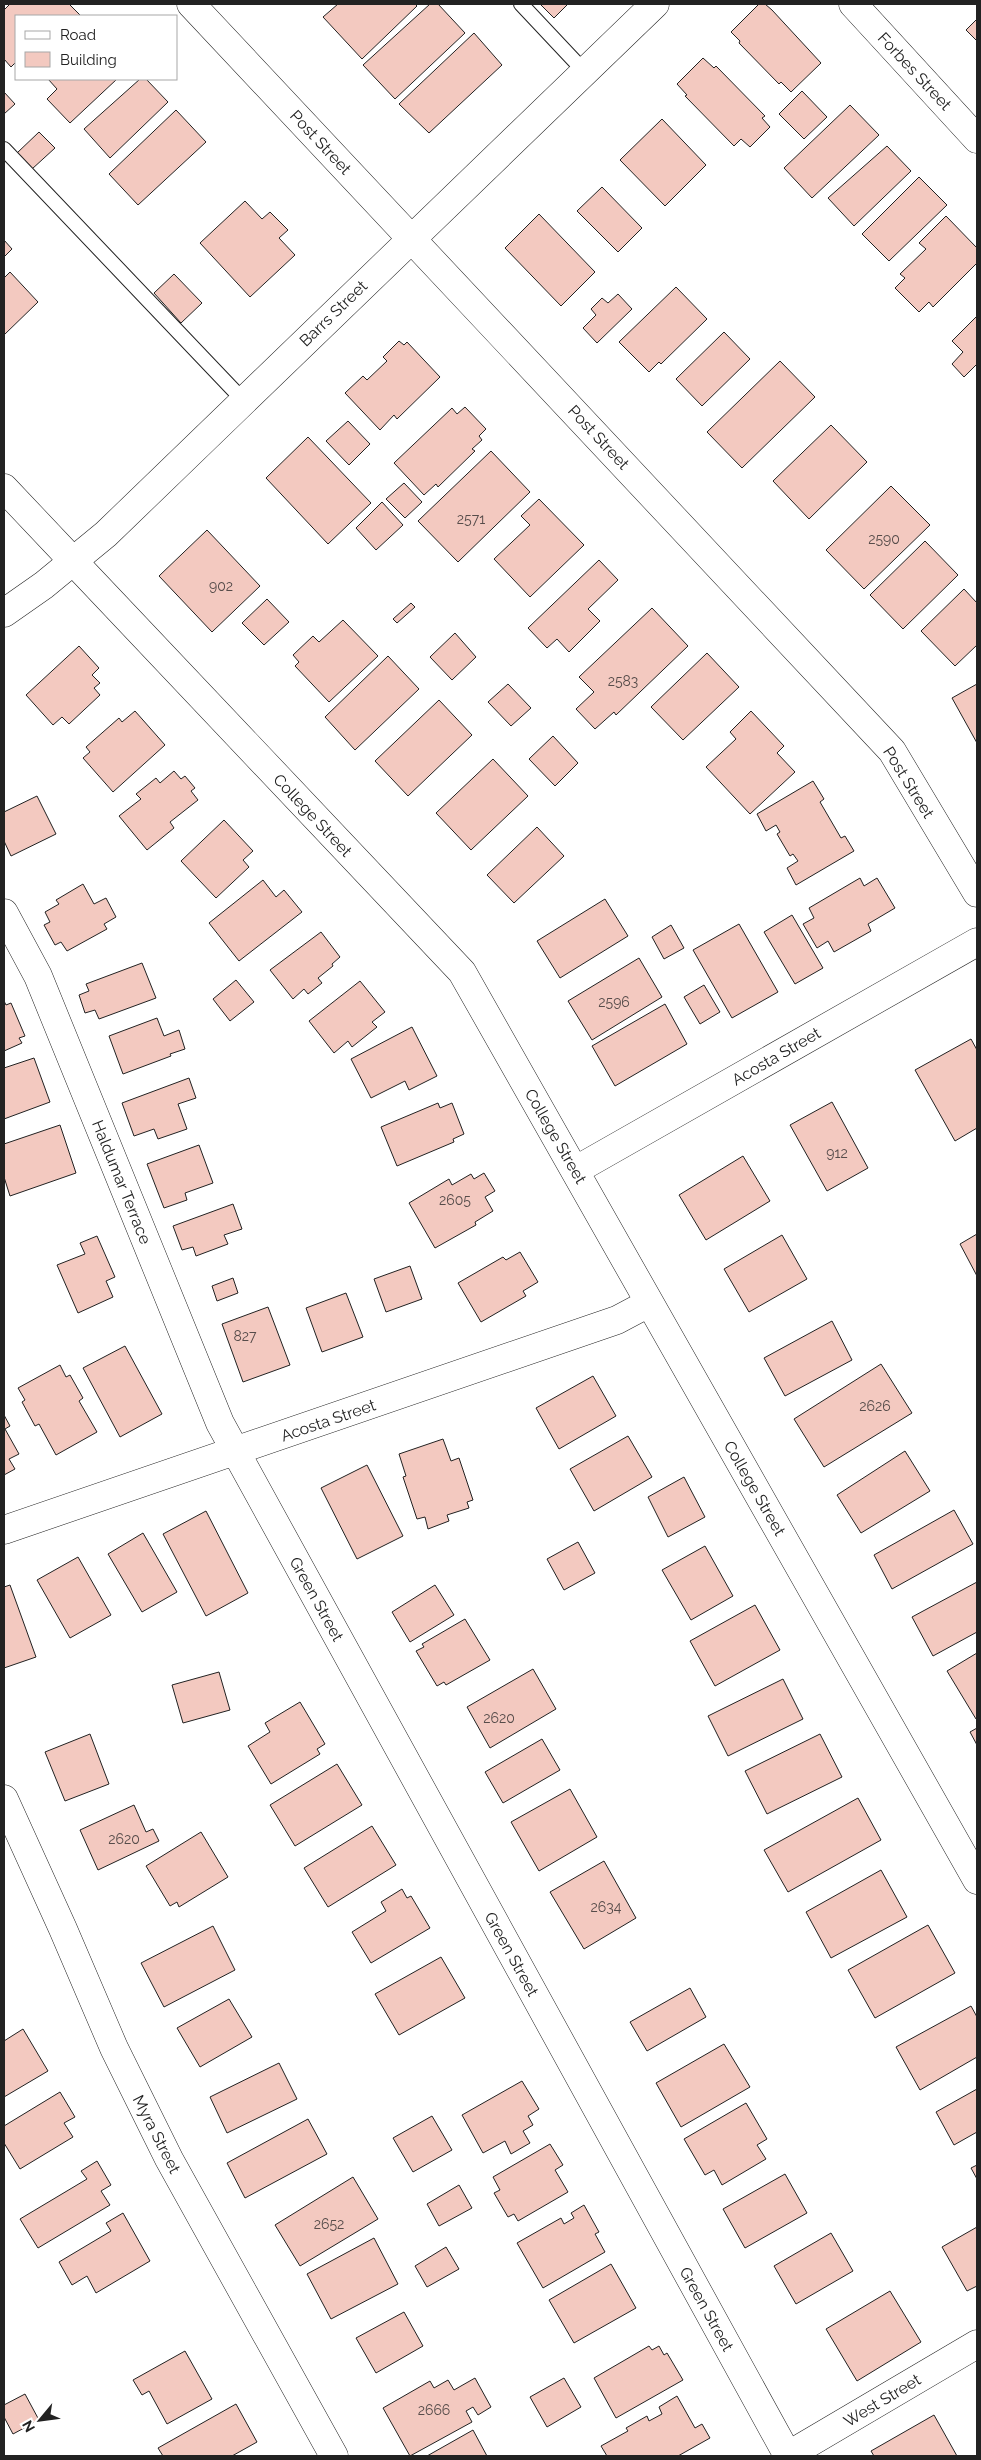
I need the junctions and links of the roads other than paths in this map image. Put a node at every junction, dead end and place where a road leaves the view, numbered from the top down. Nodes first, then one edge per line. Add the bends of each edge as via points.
1 (191, 4) edge
2 (522, 4) edge
3 (655, 4) edge
4 (853, 4) edge
5 (584, 71) junction
6 (977, 139) edge
7 (4, 149) edge
8 (412, 238) junction
9 (243, 400) junction
10 (4, 488) edge
11 (73, 561) junction
12 (4, 613) edge
13 (977, 893) edge
14 (4, 914) edge
15 (977, 942) edge
16 (576, 1170) junction
17 (650, 1303) junction
18 (235, 1452) junction
19 (4, 1530) edge
20 (4, 1799) edge
21 (977, 1880) edge
22 (977, 2344) edge
23 (334, 2456) edge
24 (788, 2456) edge

1 - 8 street, Post Street
2 - 5 lane
3 - 5 street, Barrs Street
4 - 6 street, Forbes Street
5 - 8 street, Barrs Street
7 - 9 lane
8 - 9 street, Barrs Street
8 - 13 street, Post Street via 892,751
9 - 11 street, Barrs Street via 106,534
10 - 11 street, College Street
11 - 12 street, Barrs Street
11 - 16 street, College Street via 462,972
14 - 18 street, Haldumar Terrace via 38,976 220,1423
15 - 16 street, Acosta Street
16 - 17 street, College Street
17 - 18 street, Acosta Street via 617,1320
17 - 21 street, College Street
18 - 19 street, Acosta Street
18 - 24 street, Green Street
20 - 23 street, Myra Street via 106,2031 169,2159
22 - 24 street, West Street

